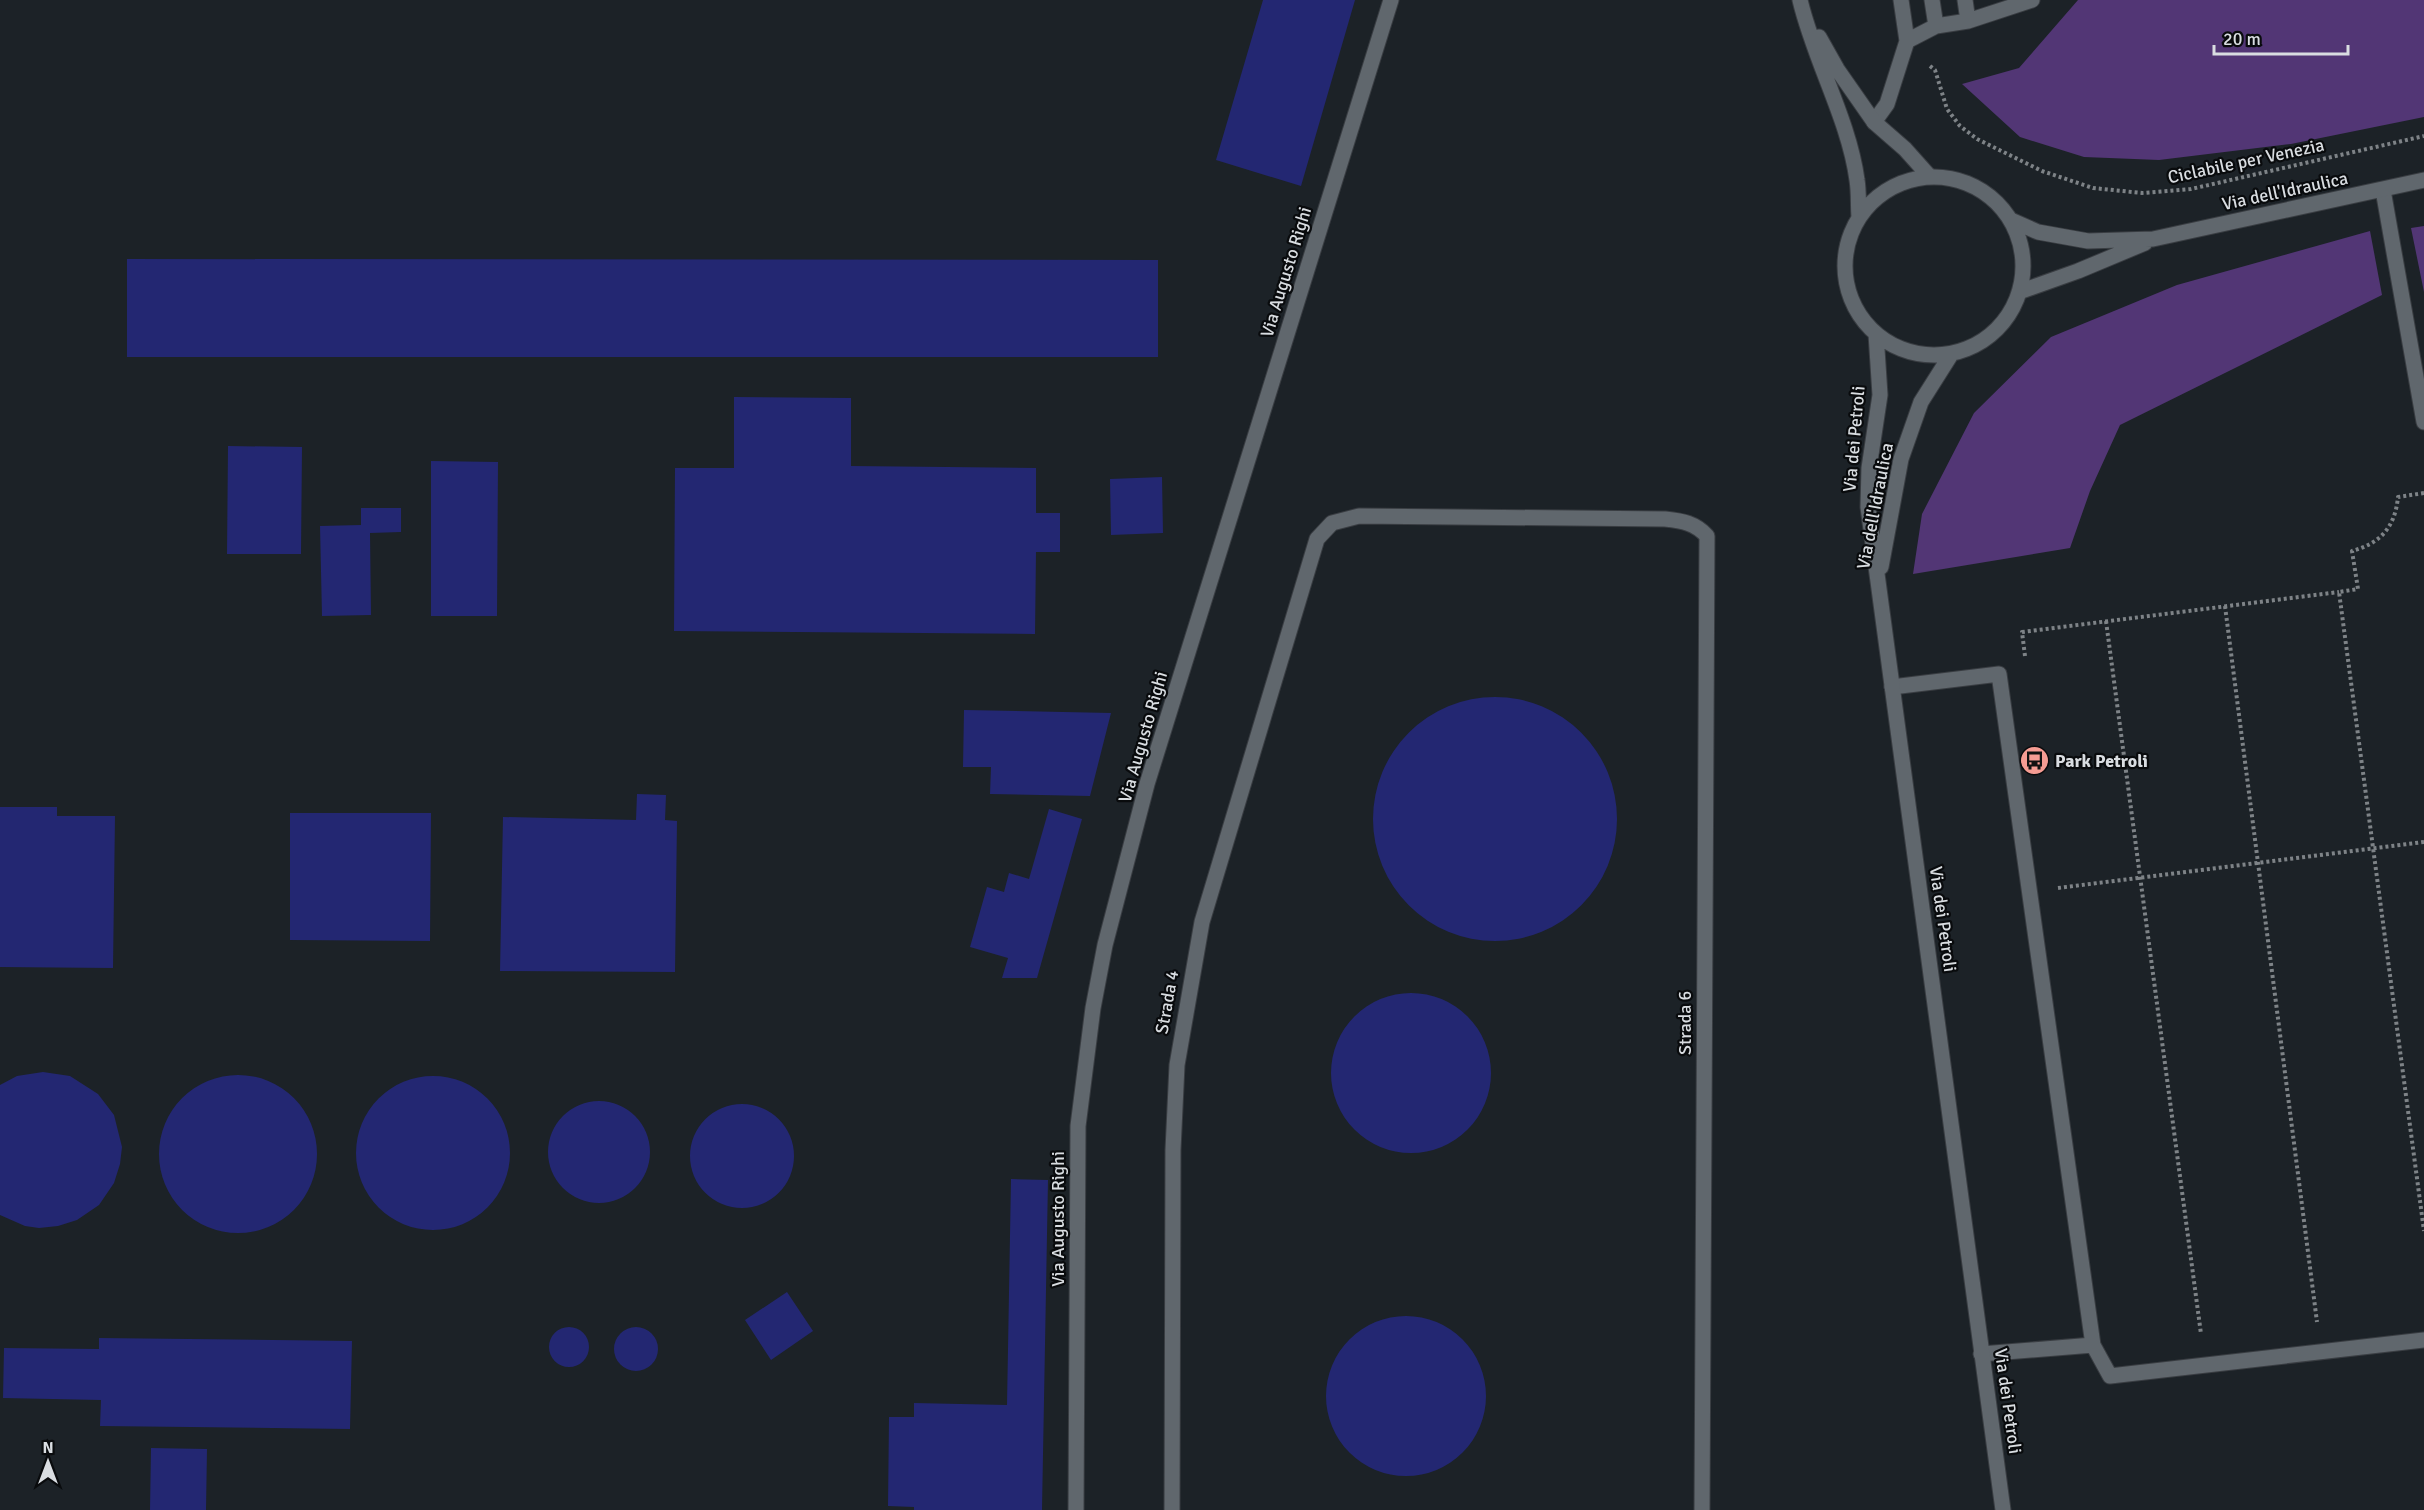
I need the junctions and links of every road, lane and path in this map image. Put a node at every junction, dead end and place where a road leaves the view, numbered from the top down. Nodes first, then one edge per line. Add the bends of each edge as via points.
1 (1391, 0) edge
2 (1901, 0) edge
3 (1932, 0) edge
4 (1965, 0) edge
5 (2030, 0) edge
6 (1800, 1) edge
7 (2000, 6) edge
8 (1968, 21) junction
9 (1936, 26) junction
10 (1907, 41) junction
11 (1874, 122) junction
12 (2424, 136) edge
13 (1930, 177) junction
14 (2424, 180) edge
15 (2383, 190) junction
16 (1858, 218) junction
17 (2011, 220) junction
18 (2153, 239) junction
19 (2019, 292) junction
20 (1876, 334) junction
21 (1952, 353) junction
22 (2424, 422) edge
23 (2424, 493) edge
24 (1707, 536) joint
25 (2339, 592) junction
26 (2225, 606) junction
27 (2106, 621) junction
28 (1885, 642) junction
29 (2025, 659) dead end
30 (1892, 687) junction
31 (2424, 842) edge
32 (2373, 849) junction
33 (2258, 863) junction
34 (2055, 876) dead end
35 (2141, 878) junction
36 (2424, 1231) edge
37 (2424, 1340) edge
38 (2093, 1345) junction
39 (2320, 1352) junction
40 (1982, 1354) junction
41 (2205, 1365) junction
42 (1076, 1510) edge
43 (1172, 1510) edge
44 (1702, 1510) edge
45 (2003, 1510) edge

1 - 42 street, Via Augusto Righi via 1147,784 1105,945 1078,1126
2 - 10 street
3 - 9 street
4 - 8 street
5 - 7 street
6 - 11 street via 1837,69
6 - 16 street via 1849,142 1857,181
7 - 8 street
8 - 9 street
9 - 10 street
10 - 11 street via 1887,104
10 - 12 path, Ciclabile per Venezia via 1935,70 1947,109 1960,126 1977,139 2042,171 2093,188 2142,193 2191,189
11 - 13 street
13 - 16 street via 1902,182 1877,196
13 - 17 street via 1954,178 1976,187 1996,201
14 - 15 street, Via dell'Idraulica
15 - 18 street, Via dell'Idraulica
15 - 22 street
16 - 20 street via 1848,241 1848,291 1859,314
17 - 18 street, Via dell'Idraulica via 2038,232 2088,241
17 - 19 street via 2020,243 2023,268
18 - 19 street, Via dell'Idraulica via 2078,272
19 - 21 street via 2009,314 1994,332 1975,345
20 - 21 street via 1899,348 1925,354
20 - 28 street, Via dei Petroli via 1880,395 1869,468 1868,507
21 - 28 street, Via dell'Idraulica via 1921,402 1901,459 1879,575
23 - 25 path via 2398,497 2397,508 2382,537 2352,550 2358,589
24 - 43 street, Strada 4 via 1688,522 1665,519 1359,516 1332,523 1317,539 1202,922 1177,1065 1173,1150
24 - 44 street, Strada 6
25 - 26 path
25 - 32 path
26 - 27 path
26 - 33 path
27 - 29 path via 2022,632
27 - 35 path
28 - 30 street, Via dei Petroli
30 - 38 street via 1999,674
30 - 40 street, Via dei Petroli
31 - 32 path
32 - 33 path
32 - 36 path
33 - 35 path
33 - 39 path
34 - 35 path via 2057,888
35 - 41 path
37 - 39 street
38 - 40 street
38 - 41 street via 2110,1376
39 - 41 street
40 - 45 street, Via dei Petroli

